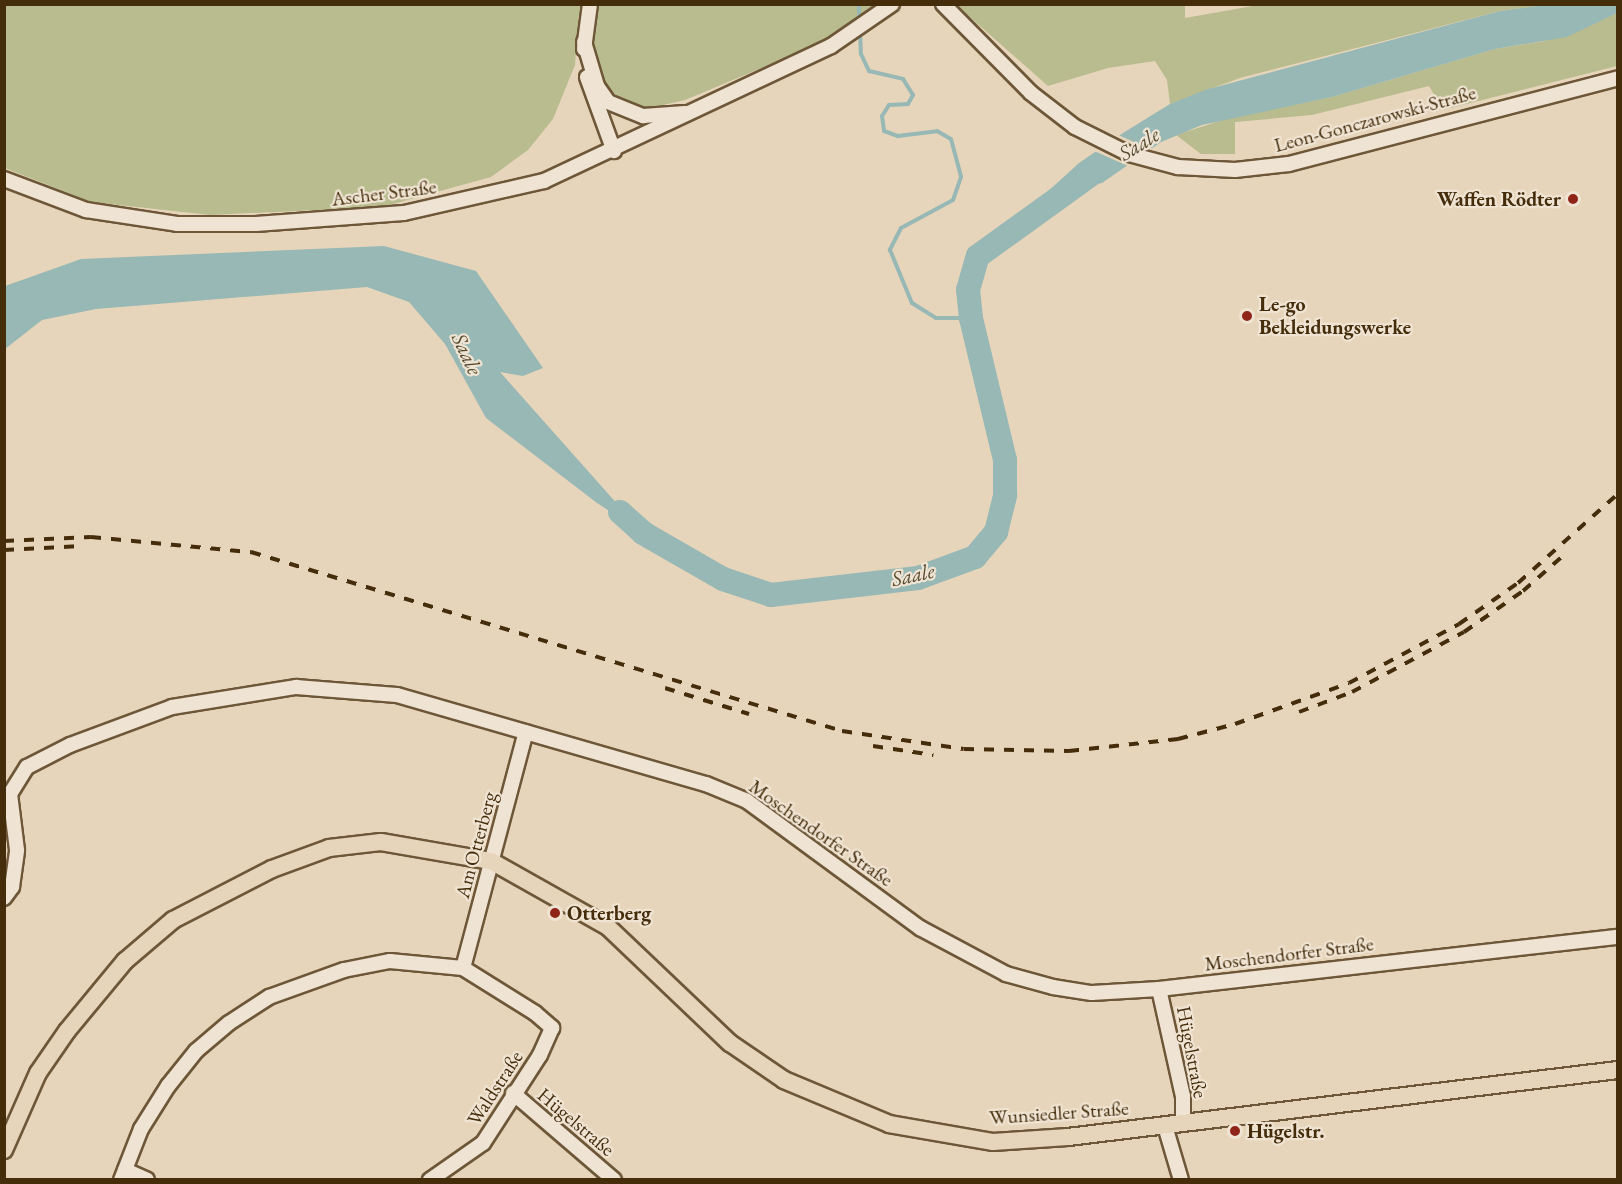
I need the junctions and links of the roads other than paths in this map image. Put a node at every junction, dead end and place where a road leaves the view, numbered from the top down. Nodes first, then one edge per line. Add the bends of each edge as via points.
1 (590, 4) edge
2 (892, 4) edge
3 (943, 4) edge
4 (584, 42) junction
5 (1617, 78) edge
6 (696, 112) junction
7 (614, 151) junction
8 (4, 179) edge
9 (526, 732) junction
10 (491, 861) junction
11 (4, 898) edge
12 (1617, 937) edge
13 (463, 969) junction
14 (1159, 989) junction
15 (1617, 1070) edge
16 (513, 1094) junction
17 (1184, 1124) junction
18 (1165, 1126) junction
19 (4, 1150) edge
20 (123, 1174) edge
21 (147, 1179) edge
22 (430, 1179) edge
23 (614, 1179) edge
24 (1181, 1179) edge

1 - 4 street
2 - 6 street, Ascher Straße via 831,46
3 - 5 street, Leon-Gonczarowski-Straße via 1031,93 1075,127 1129,154 1178,167 1235,170 1289,164
4 - 6 street via 597,86 609,102 642,116
4 - 7 street via 587,80
6 - 7 street, Ascher Straße
7 - 8 street, Ascher Straße via 544,181 471,200 404,213 256,224 126,219 86,210
9 - 10 street, Am Otterberg
9 - 11 street, Moschendorfer Straße via 397,695 296,687 172,707 70,745 27,767 13,784 10,806 17,850 12,887
9 - 14 street, Moschendorfer Straße via 706,784 747,801 920,928 1006,974 1092,993
10 - 13 street, Am Otterberg
10 - 18 main road, Wunsiedler Straße via 608,927 730,1043 784,1080 889,1124 993,1142
10 - 19 main road, Wunsiedler Straße via 381,842 329,848 272,868 173,920 125,961 67,1031 38,1073
12 - 14 street, Moschendorfer Straße
13 - 16 street, Waldstraße via 535,1013 552,1028 540,1055
13 - 20 street via 390,961 344,969 269,997 196,1051 141,1129
14 - 17 street, Hügelstraße via 1183,1096
15 - 17 main road, Wunsiedler Straße
16 - 22 street, Waldstraße via 483,1143
16 - 23 street, Hügelstraße
17 - 18 main road, Wunsiedler Straße
18 - 24 street
20 - 21 street

